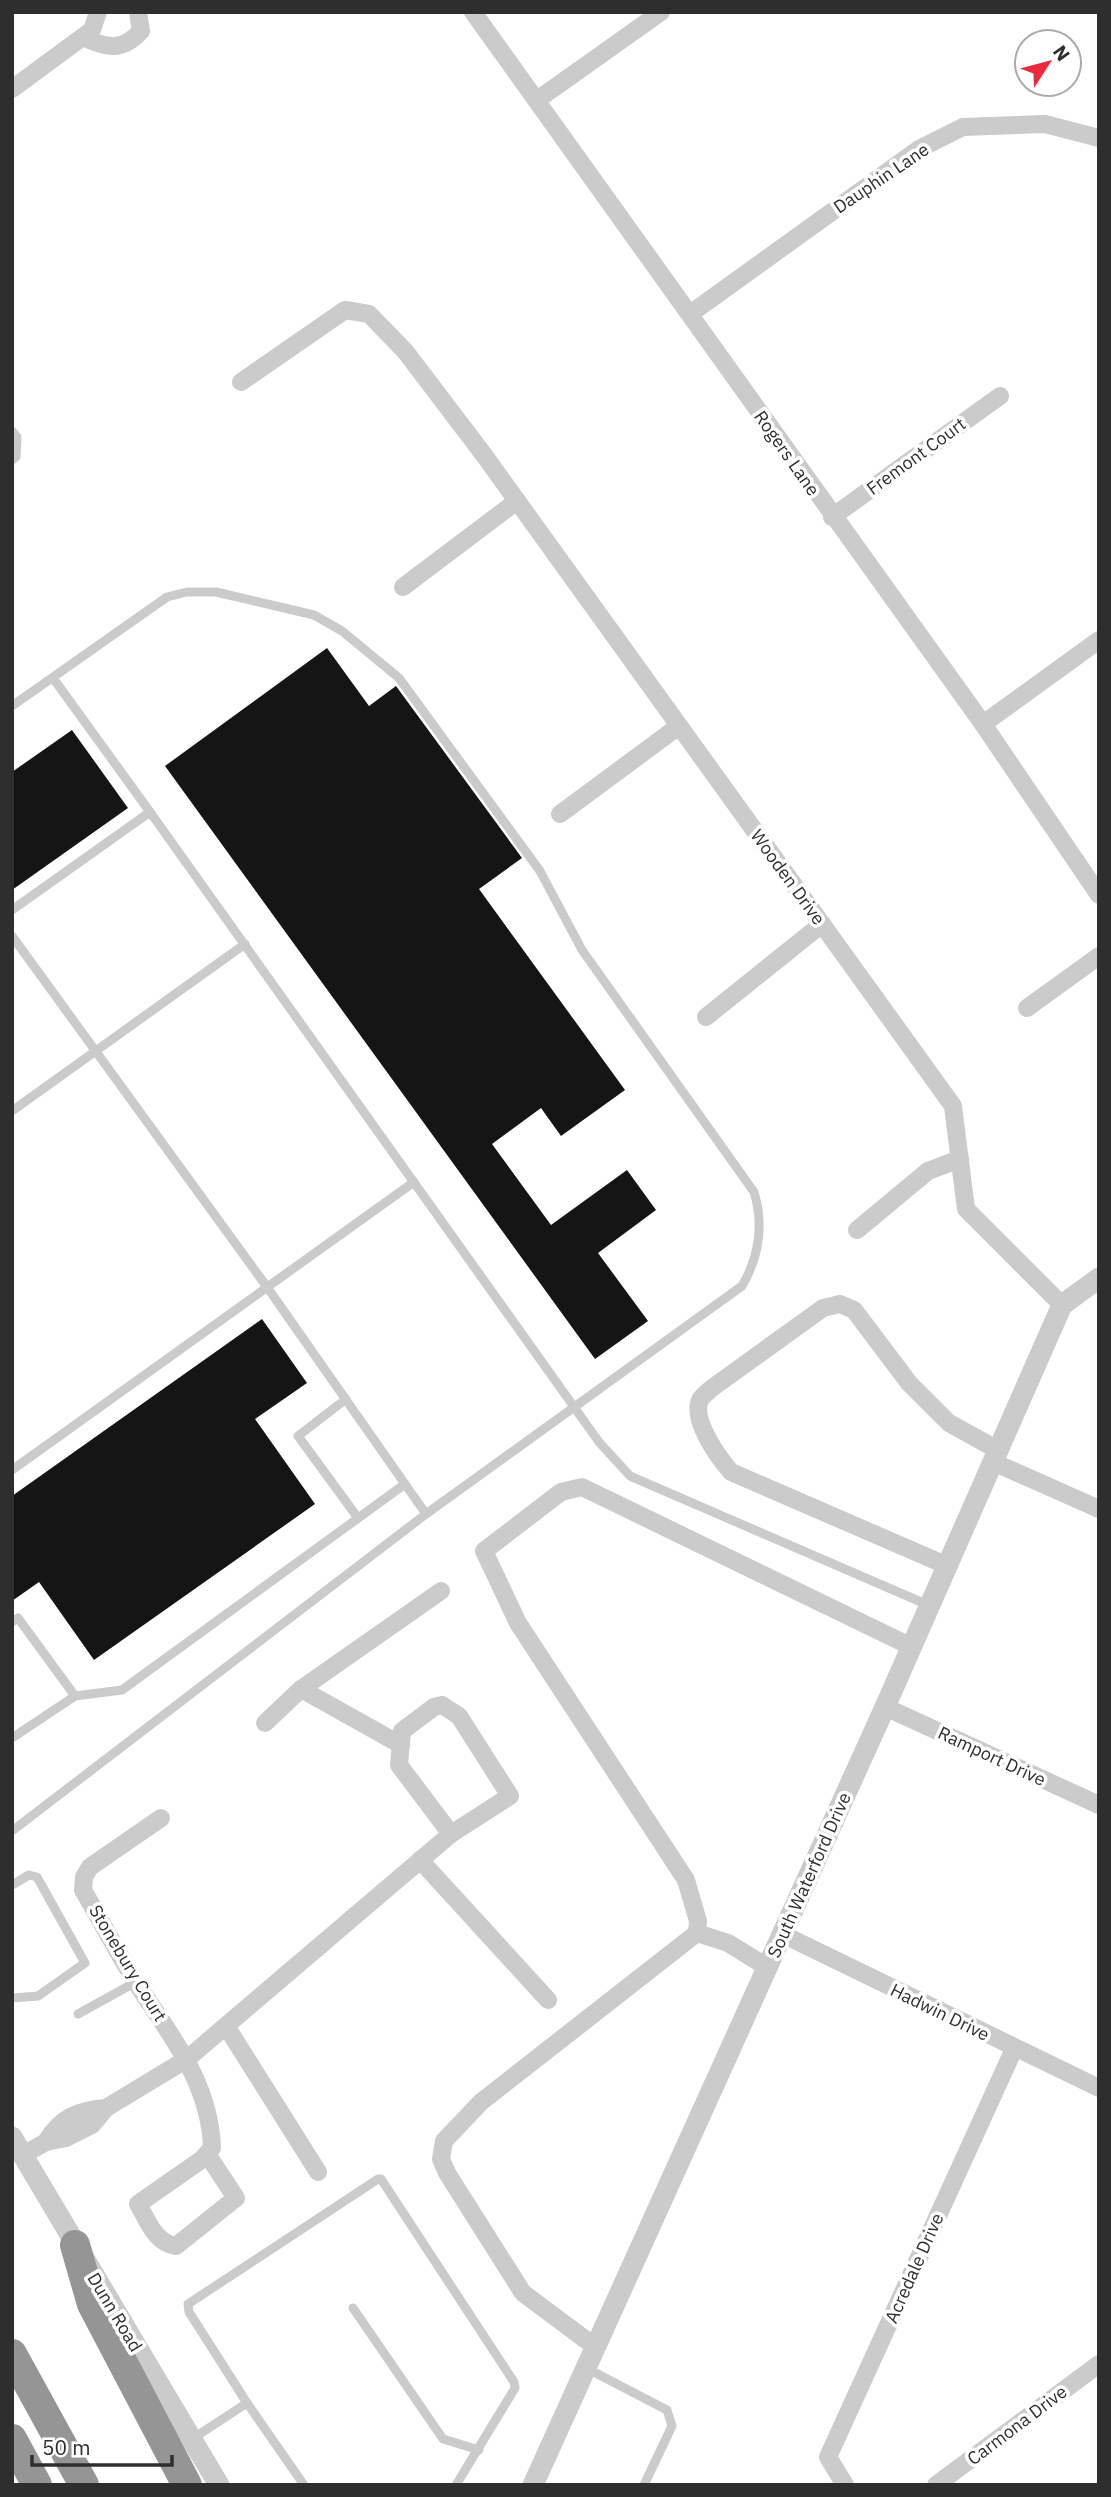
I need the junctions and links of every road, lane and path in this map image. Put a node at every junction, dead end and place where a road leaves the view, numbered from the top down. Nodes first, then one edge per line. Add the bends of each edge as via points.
1 (98, 12) edge
2 (138, 12) edge
3 (473, 12) edge
4 (661, 12) edge
5 (83, 37) junction
6 (12, 89) edge
7 (537, 100) junction
8 (1099, 138) edge
9 (690, 314) junction
10 (241, 382) dead end
11 (1000, 396) dead end
12 (12, 431) edge
13 (12, 460) edge
14 (517, 501) junction
15 (832, 517) junction
16 (403, 587) dead end
17 (1099, 640) edge
18 (53, 678) junction
19 (12, 706) edge
20 (983, 724) junction
21 (679, 726) junction
22 (150, 812) junction
23 (559, 814) dead end
24 (1099, 895) edge
25 (12, 909) edge
26 (822, 924) junction
27 (12, 936) edge
28 (244, 944) junction
29 (1099, 956) edge
30 (1027, 1008) dead end
31 (706, 1017) dead end
32 (96, 1051) junction
33 (12, 1111) edge
34 (960, 1158) junction
35 (414, 1182) junction
36 (857, 1230) dead end
37 (1099, 1278) edge
38 (267, 1287) junction
39 (1062, 1305) junction
40 (346, 1399) junction
41 (575, 1408) junction
42 (996, 1456) junction
43 (12, 1470) edge
44 (405, 1484) junction
45 (1099, 1509) edge
46 (426, 1514) junction
47 (358, 1518) junction
48 (948, 1566) junction
49 (442, 1591) dead end
50 (930, 1606) junction
51 (12, 1622) edge
52 (912, 1647) junction
53 (301, 1689) junction
54 (75, 1696) junction
55 (885, 1707) junction
56 (265, 1723) dead end
57 (13, 1736) edge
58 (401, 1745) junction
59 (1099, 1805) edge
60 (162, 1818) dead end
61 (12, 1831) edge
62 (451, 1834) junction
63 (420, 1860) junction
64 (12, 1885) edge
65 (697, 1933) junction
66 (782, 1934) junction
67 (768, 1967) junction
68 (136, 1982) junction
69 (12, 1998) edge
70 (548, 2000) dead end
71 (78, 2014) dead end
72 (226, 2026) junction
73 (1014, 2049) junction
74 (187, 2059) junction
75 (1099, 2088) edge
76 (18, 2146) edge
77 (207, 2154) junction
78 (318, 2172) dead end
79 (75, 2245) junction
80 (353, 2308) dead end
81 (597, 2343) junction
82 (12, 2354) edge
83 (1099, 2364) edge
84 (586, 2368) junction
85 (247, 2403) junction
86 (12, 2439) edge
87 (192, 2439) junction
88 (479, 2450) junction
89 (37, 2485) edge
90 (84, 2485) edge
91 (187, 2485) edge
92 (219, 2485) edge
93 (304, 2485) edge
94 (456, 2485) edge
95 (533, 2485) edge
96 (644, 2485) edge
97 (845, 2485) edge
98 (936, 2485) edge

1 - 5 street via 92,30
2 - 5 street via 141,30 129,44 112,46
3 - 7 street, Rogers Lane
4 - 7 street
5 - 6 street
7 - 9 street, Rogers Lane
8 - 9 street, Dauphin Lane via 1045,124 963,127 919,149
9 - 15 street, Rogers Lane
10 - 14 street, Wooden Drive via 345,310 369,314 405,351
11 - 15 street, Fremont Court
12 - 13 lane via 17,437
14 - 16 street
14 - 21 street, Wooden Drive
15 - 20 street, Rogers Lane
17 - 20 street
18 - 19 lane
18 - 22 lane
18 - 41 lane via 167,597 187,592 216,592 314,615 342,631 400,678 540,871 582,950 754,1192 760,1222 752,1269 742,1286
20 - 24 street, Rogers Lane
21 - 23 street
21 - 26 street, Wooden Drive
22 - 25 lane
22 - 28 lane
26 - 31 street
26 - 34 street, Wooden Drive via 953,1106
27 - 32 lane
28 - 32 lane
28 - 35 lane
29 - 30 street
32 - 33 lane
32 - 38 lane
34 - 36 street via 928,1171
34 - 39 street, Wooden Drive via 966,1209
35 - 38 lane
35 - 41 lane
37 - 39 street
38 - 40 lane
38 - 43 lane
39 - 42 street, South Waterford Drive
40 - 44 lane
40 - 47 lane via 298,1436
41 - 46 lane
41 - 50 lane via 630,1476
42 - 45 street
42 - 48 street, South Waterford Drive
42 - 48 street via 948,1423 909,1383 854,1310 840,1304 823,1308 700,1401 698,1415 731,1472
44 - 46 lane
44 - 47 lane
46 - 61 lane
47 - 54 lane via 122,1690
48 - 50 street, South Waterford Drive
49 - 53 street
50 - 52 street, South Waterford Drive
51 - 54 lane via 18,1618
52 - 55 street, South Waterford Drive
52 - 65 street via 582,1487 561,1492 484,1551 518,1623 686,1880
53 - 56 street
53 - 58 street
54 - 57 lane
55 - 59 street, Ramport Drive
55 - 66 street, South Waterford Drive
58 - 62 street via 399,1765
58 - 62 street via 402,1731 442,1705 459,1716 505,1783 510,1796
60 - 68 street, Stonebury Court via 90,1867 84,1877 83,1890
62 - 63 street
63 - 70 street
63 - 72 street
64 - 69 lane via 29,1875 37,1877 85,1963 38,1996
65 - 67 street via 728,1943
65 - 81 street via 481,2102 444,2141 441,2159 447,2173 523,2293 586,2340
66 - 67 street, South Waterford Drive
66 - 73 street, Hadwin Drive
67 - 81 street, South Waterford Drive
68 - 71 lane
68 - 74 street, Stonebury Court
72 - 74 street
72 - 78 street
73 - 75 street, Hadwin Drive
73 - 97 street, Acredale Drive via 828,2457
74 - 76 street via 106,2108 92,2125 66,2137
74 - 77 street, Stonebury Court via 207,2103 212,2148
76 - 79 street, Dunn Road
77 - 77 street via 236,2198 176,2246 166,2245 138,2204
79 - 87 street, Dunn Road
79 - 91 highway via 92,2304
80 - 88 lane via 443,2439
81 - 84 street, South Waterford Drive
82 - 90 highway
83 - 98 street, Carmona Drive
84 - 95 street, South Waterford Drive
84 - 96 lane via 667,2410 672,2426
85 - 87 lane
85 - 88 lane via 188,2304 381,2179 513,2380 514,2388
85 - 93 lane
86 - 89 highway
87 - 92 street, Dunn Road
88 - 94 lane

